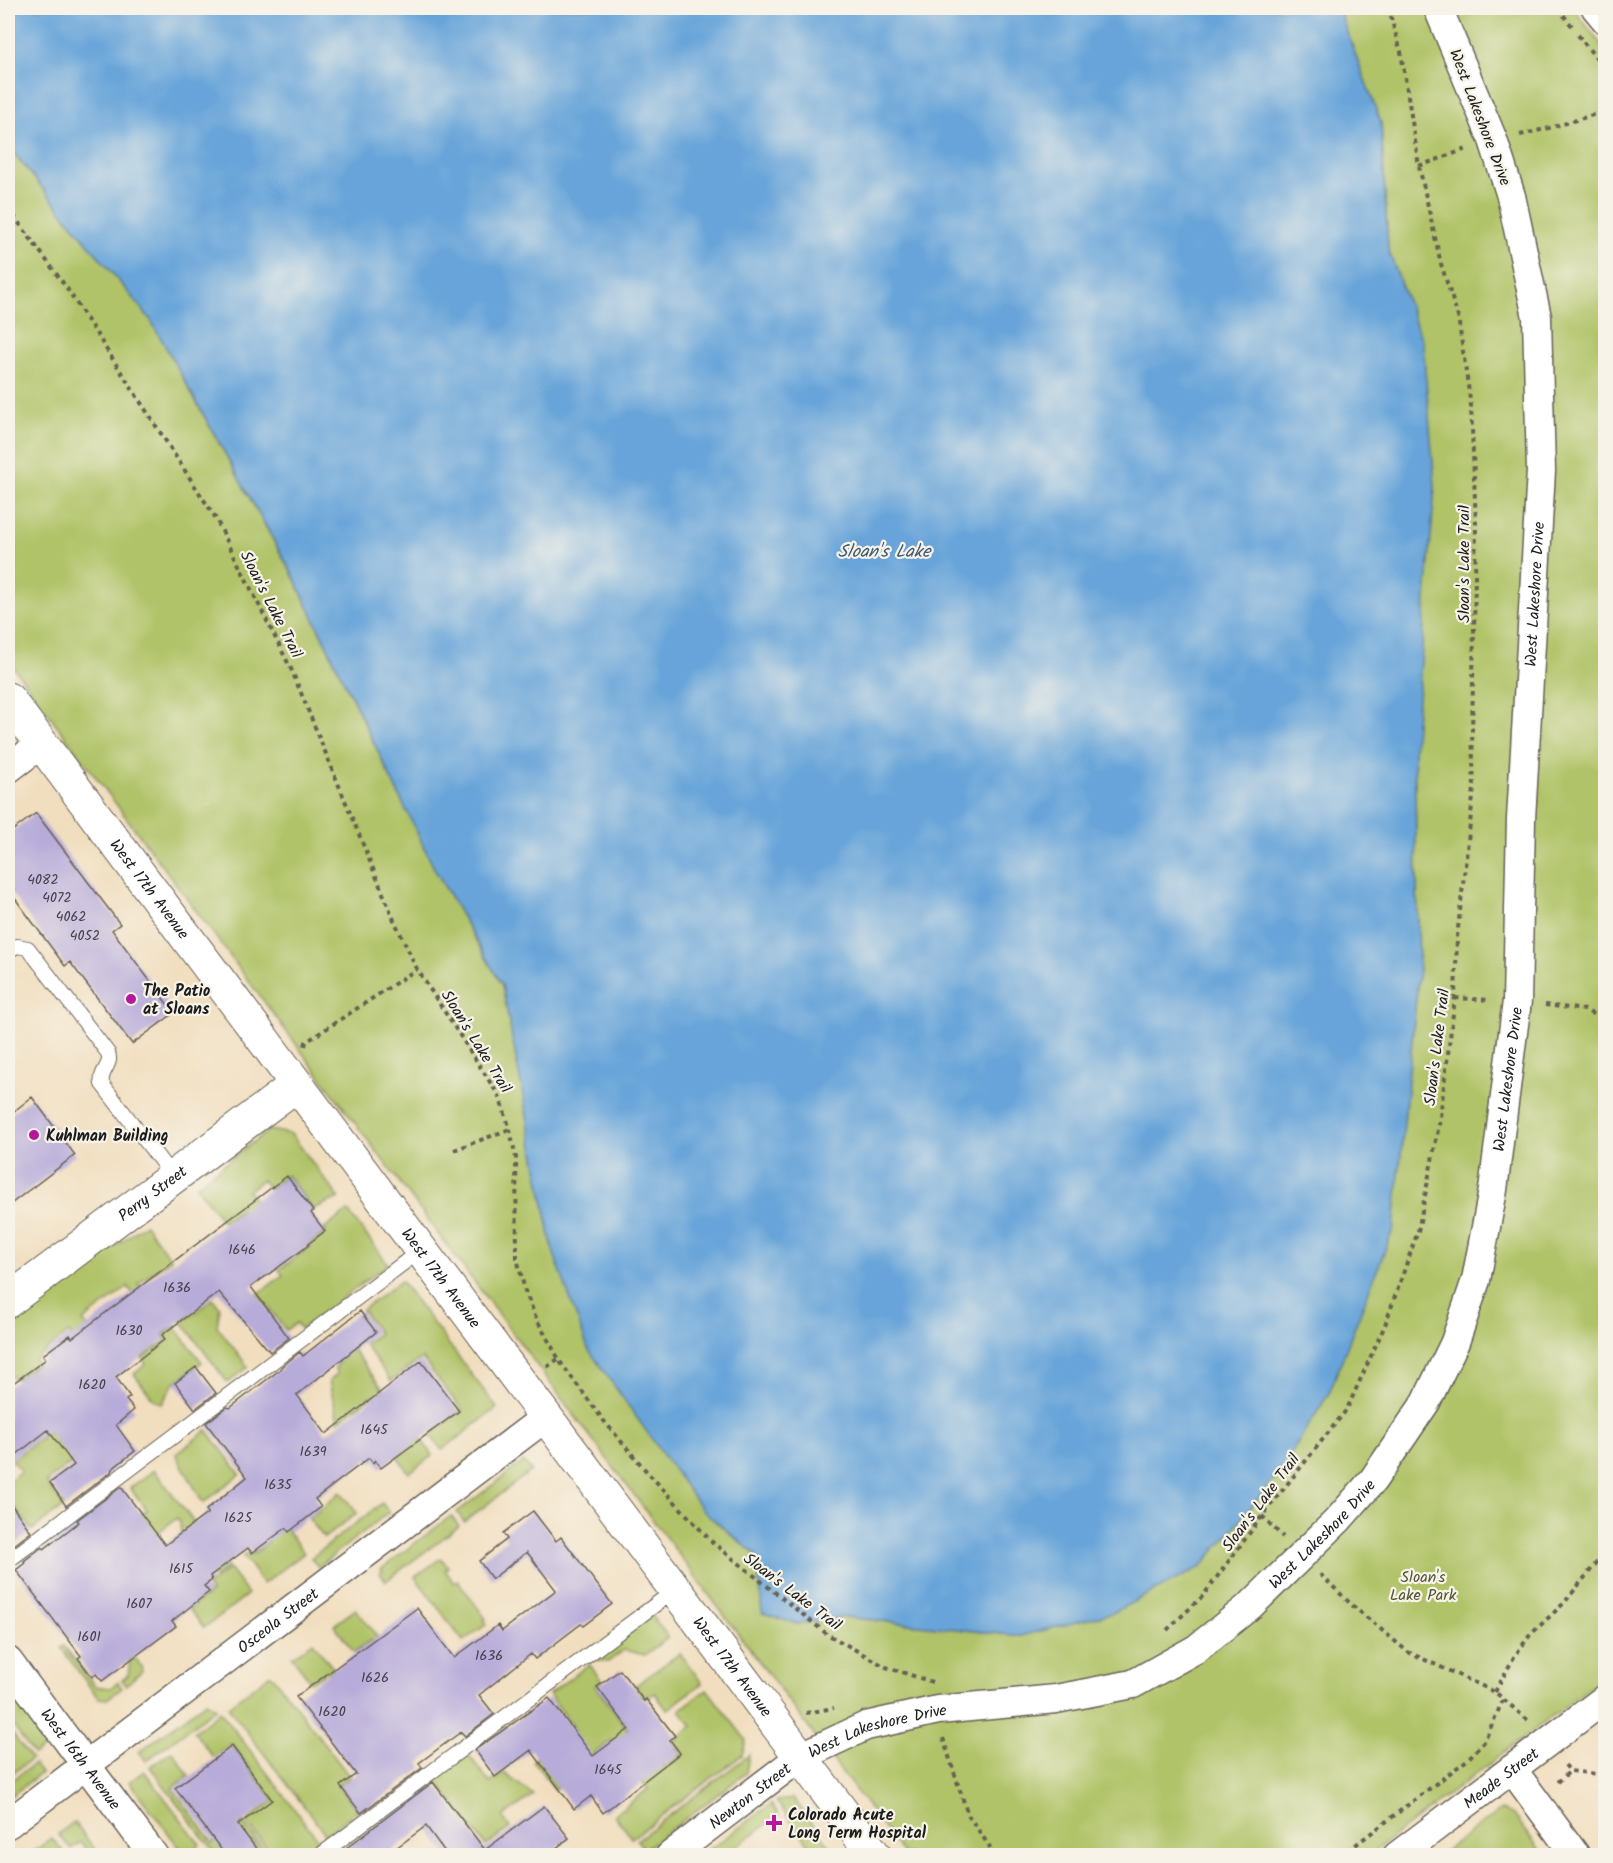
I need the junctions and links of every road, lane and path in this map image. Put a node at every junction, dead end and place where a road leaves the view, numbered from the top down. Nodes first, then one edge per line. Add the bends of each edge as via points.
1 (1388, 8) edge
2 (1438, 8) edge
3 (1558, 8) edge
4 (1596, 8) edge
5 (1605, 20) edge
6 (1605, 71) edge
7 (8, 208) edge
8 (8, 699) edge
9 (41, 744) junction
10 (8, 769) edge
11 (8, 951) edge
12 (417, 969) junction
13 (306, 1042) dead end
14 (297, 1085) junction
15 (510, 1129) junction
16 (454, 1150) dead end
17 (173, 1177) junction
18 (421, 1250) junction
19 (8, 1301) edge
20 (558, 1359) junction
21 (541, 1372) dead end
22 (546, 1417) junction
23 (1262, 1516) junction
24 (1302, 1556) junction
25 (1605, 1556) edge
26 (8, 1561) edge
27 (675, 1590) junction
28 (1165, 1632) dead end
29 (8, 1661) edge
30 (1495, 1692) junction
31 (939, 1697) junction
32 (1605, 1698) edge
33 (1503, 1700) junction
34 (1529, 1722) dead end
35 (801, 1756) junction
36 (86, 1764) junction
37 (1512, 1768) junction
38 (1605, 1775) edge
39 (1560, 1781) dead end
40 (8, 1824) edge
41 (154, 1856) edge
42 (319, 1856) edge
43 (670, 1856) edge
44 (875, 1856) edge
45 (996, 1856) edge
46 (1341, 1856) edge
47 (1397, 1856) edge
48 (1576, 1856) edge

1 - 23 path, Sloan's Lake Trail via 1401,52 1419,166 1441,264 1458,317 1471,406 1476,524 1474,788 1457,937 1455,998 1440,1114 1418,1231 1384,1326 1347,1409
2 - 24 street, West Lakeshore Drive via 1493,140 1511,196 1537,317 1541,471 1521,819 1517,1001 1493,1190 1476,1280 1455,1342 1426,1402 1373,1480
3 - 6 path
4 - 5 street
7 - 12 path, Sloan's Lake Trail via 66,287 215,517 292,671
8 - 9 street, West 17th Avenue
9 - 10 street
9 - 14 street, West 17th Avenue
11 - 17 lane via 17,945 28,948 108,1053 102,1084
12 - 13 path
12 - 15 path, Sloan's Lake Trail via 499,1096
14 - 17 street, Perry Street
14 - 18 street, West 17th Avenue
15 - 16 path
15 - 20 path, Sloan's Lake Trail via 516,1158 517,1258 525,1291
17 - 19 street, Perry Street
18 - 22 street, West 17th Avenue
18 - 26 lane
20 - 21 path
20 - 31 path, Sloan's Lake Trail via 604,1421 711,1541 827,1634
22 - 27 street, West 17th Avenue
22 - 36 street, Osceola Street
23 - 24 path
23 - 28 path, Sloan's Lake Trail via 1203,1596
24 - 30 path via 1408,1652
24 - 31 street, West Lakeshore Drive via 1251,1605 1196,1649 1133,1684 1056,1699
25 - 30 path via 1530,1635
27 - 35 street, West 17th Avenue
27 - 42 lane
29 - 36 street, West 16th Avenue
30 - 33 path
31 - 35 street, West Lakeshore Drive
31 - 45 path via 942,1738 968,1815
32 - 37 street, Meade Street
33 - 34 path
33 - 46 path via 1484,1742 1467,1760
35 - 43 street, Newton Street
35 - 44 street, West 17th Avenue
36 - 40 street, Osceola Street
36 - 41 street, West 16th Avenue
37 - 47 street, Meade Street
37 - 48 street
38 - 39 path via 1570,1771

